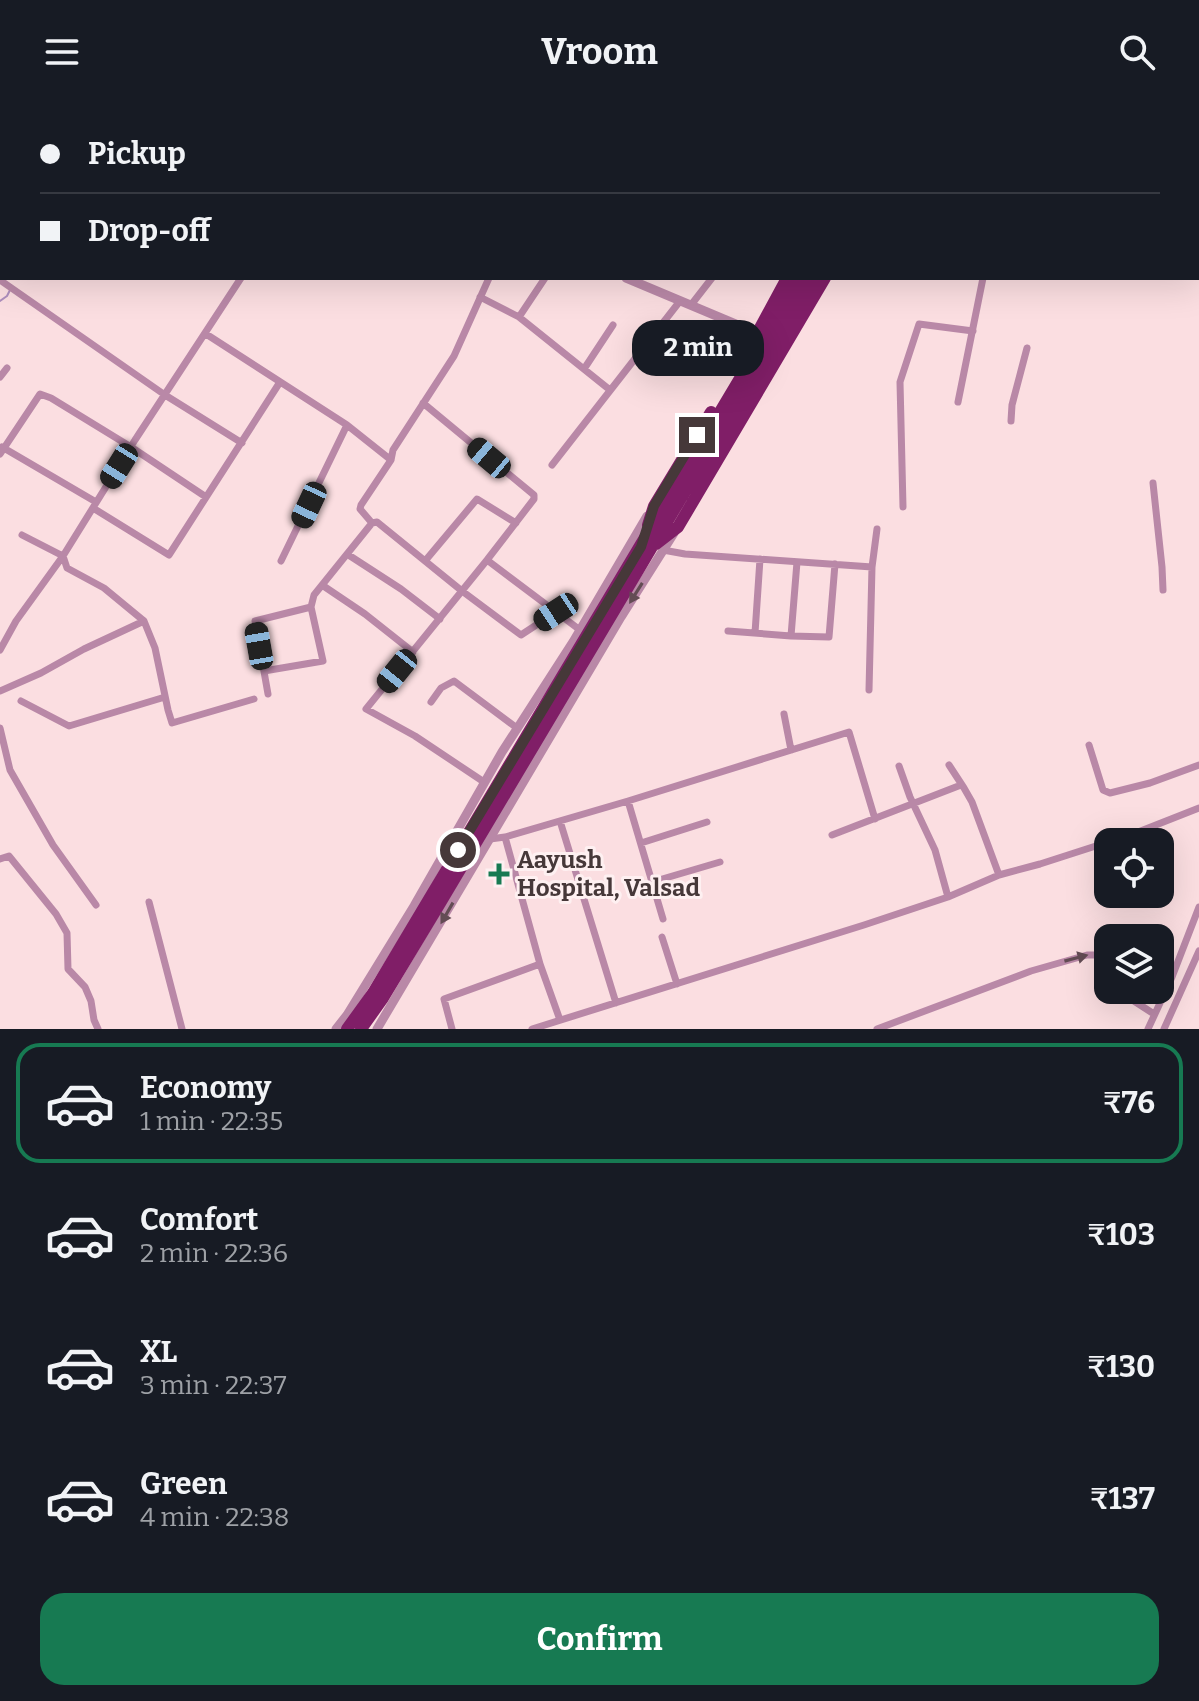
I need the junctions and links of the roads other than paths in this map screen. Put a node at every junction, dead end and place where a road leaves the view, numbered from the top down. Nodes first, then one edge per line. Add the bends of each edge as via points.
1 (1, 280) edge
2 (240, 280) edge
3 (488, 280) edge
4 (544, 280) edge
5 (631, 280) edge
6 (710, 280) edge
7 (786, 280) edge
8 (799, 280) edge
9 (811, 280) edge
10 (824, 280) edge
11 (983, 280) edge
12 (480, 297) junction
13 (680, 301) junction
14 (691, 305) junction
15 (519, 317) junction
16 (613, 325) dead end
17 (973, 331) junction
18 (757, 333) junction
19 (206, 334) junction
20 (1027, 348) dead end
21 (7, 368) dead end
22 (584, 369) junction
23 (0, 377) edge
24 (280, 382) junction
25 (610, 390) junction
26 (165, 395) junction
27 (958, 402) dead end
28 (423, 403) junction
29 (1011, 421) dead end
30 (347, 425) junction
31 (242, 443) junction
32 (131, 447) junction
33 (1, 449) edge
34 (391, 460) junction
35 (552, 465) dead end
36 (1153, 483) dead end
37 (206, 497) junction
38 (94, 505) junction
39 (654, 506) junction
40 (903, 507) dead end
41 (372, 523) junction
42 (516, 523) junction
43 (678, 527) junction
44 (877, 529) dead end
45 (22, 535) dead end
46 (645, 548) junction
47 (663, 550) junction
48 (347, 554) junction
49 (63, 556) junction
50 (760, 559) junction
51 (487, 560) junction
52 (281, 561) dead end
53 (425, 561) junction
54 (797, 562) junction
55 (835, 564) junction
56 (872, 567) junction
57 (322, 585) junction
58 (1163, 590) dead end
59 (462, 591) junction
60 (311, 607) junction
61 (556, 612) junction
62 (440, 619) junction
63 (144, 621) junction
64 (580, 630) junction
65 (728, 631) dead end
66 (755, 633) junction
67 (791, 636) junction
68 (0, 650) edge
69 (413, 652) junction
70 (264, 671) junction
71 (869, 690) dead end
72 (0, 691) edge
73 (268, 694) dead end
74 (165, 697) junction
75 (254, 699) dead end
76 (21, 701) dead end
77 (431, 702) dead end
78 (784, 714) dead end
79 (529, 720) junction
80 (0, 728) edge
81 (517, 728) junction
82 (1089, 745) dead end
83 (791, 750) junction
84 (949, 765) dead end
85 (1199, 765) edge
86 (899, 766) dead end
87 (484, 782) junction
88 (961, 785) junction
89 (628, 801) junction
90 (914, 804) junction
91 (1199, 808) edge
92 (875, 819) junction
93 (560, 821) junction
94 (707, 822) dead end
95 (832, 835) dead end
96 (505, 837) junction
97 (490, 839) junction
98 (641, 843) junction
99 (0, 859) edge
100 (720, 862) dead end
101 (999, 875) junction
102 (652, 882) junction
103 (948, 897) junction
104 (149, 902) dead end
105 (96, 905) dead end
106 (1199, 907) edge
107 (663, 919) dead end
108 (662, 937) dead end
109 (1199, 951) edge
110 (1094, 955) edge
111 (1198, 962) edge
112 (540, 964) junction
113 (1174, 972) edge
114 (677, 984) junction
115 (616, 1003) junction
116 (1139, 1004) edge
117 (1159, 1004) edge
118 (1154, 1014) junction
119 (560, 1020) junction
120 (98, 1029) edge
121 (182, 1029) edge
122 (336, 1029) edge
123 (347, 1029) edge
124 (361, 1029) edge
125 (377, 1029) edge
126 (452, 1029) edge
127 (532, 1029) edge
128 (877, 1029) edge
129 (1148, 1029) edge
130 (1164, 1029) edge

1 - 26 street
2 - 19 street
3 - 12 street
4 - 15 street
5 - 13 street
6 - 14 street
7 - 18 highway
8 - 46 highway
9 - 46 highway
10 - 43 highway
11 - 17 street
12 - 15 street
12 - 28 street via 454,356
13 - 14 street
13 - 25 street
14 - 18 street
15 - 22 street
16 - 22 street
17 - 27 street
17 - 40 street via 919,324 900,382
18 - 39 highway
19 - 24 street
19 - 26 street
20 - 29 street
21 - 23 street
22 - 25 street
24 - 30 street
24 - 31 street
25 - 35 street
26 - 31 street
26 - 32 street
28 - 34 street
28 - 42 street via 534,495
30 - 34 street
30 - 52 street
31 - 37 street
32 - 33 street via 40,394
32 - 37 street
32 - 38 street
33 - 38 street
34 - 41 street via 361,505
36 - 58 street
37 - 38 street via 169,555
38 - 49 street
39 - 46 highway
39 - 64 street
41 - 48 street
41 - 53 street
42 - 51 street
42 - 53 street via 477,499
43 - 46 highway
43 - 47 street
44 - 56 street
45 - 49 street
46 - 79 highway
46 - 124 highway via 444,897
47 - 50 street
47 -> 97 street
48 - 57 street
48 - 62 street
49 - 63 street via 67,568 104,588
49 - 68 street
50 - 54 street
50 - 66 street
51 - 59 street
51 - 61 street
53 - 59 street
54 - 55 street
54 - 67 street
55 - 56 street
55 - 67 street via 829,637
56 - 71 street
57 - 60 street
57 - 69 street
59 - 61 street via 521,635
59 - 62 street
60 - 70 street via 255,621
60 - 70 street via 323,661
61 - 64 street
62 - 69 street
63 - 72 street
63 - 74 street
64 - 79 street
65 - 66 street
66 - 67 street
69 - 87 street via 366,709
70 - 73 street
74 - 75 street via 172,723
74 - 76 street via 69,726
77 - 81 street via 454,681
78 - 83 street
79 - 81 street
79 - 123 highway via 373,993
80 - 105 street via 10,770 53,845
81 - 87 street
82 - 85 street via 1103,790 1110,793
83 - 89 street
83 - 92 street via 849,732
84 - 88 street
86 - 90 street
87 - 122 street
88 - 90 street
88 - 101 street
89 - 93 street
89 - 98 street
90 - 92 street
90 - 103 street
91 - 101 street
92 - 95 street
93 - 96 street
93 - 115 street
94 - 98 street
96 - 97 street
96 - 112 street
97 -> 125 street
98 - 102 street
99 - 120 street via 9,856 67,933 68,969 85,987
100 - 102 street
101 - 103 street
102 - 107 street
103 - 114 street
104 - 121 street
106 - 113 street
108 - 114 street
109 - 111 street
128 -> 110 street via 971,992
111 - 130 street
112 - 119 street
112 - 126 street via 444,999
114 - 115 street
115 - 119 street
116 - 118 street
117 - 118 street
118 - 129 street
119 - 127 street

